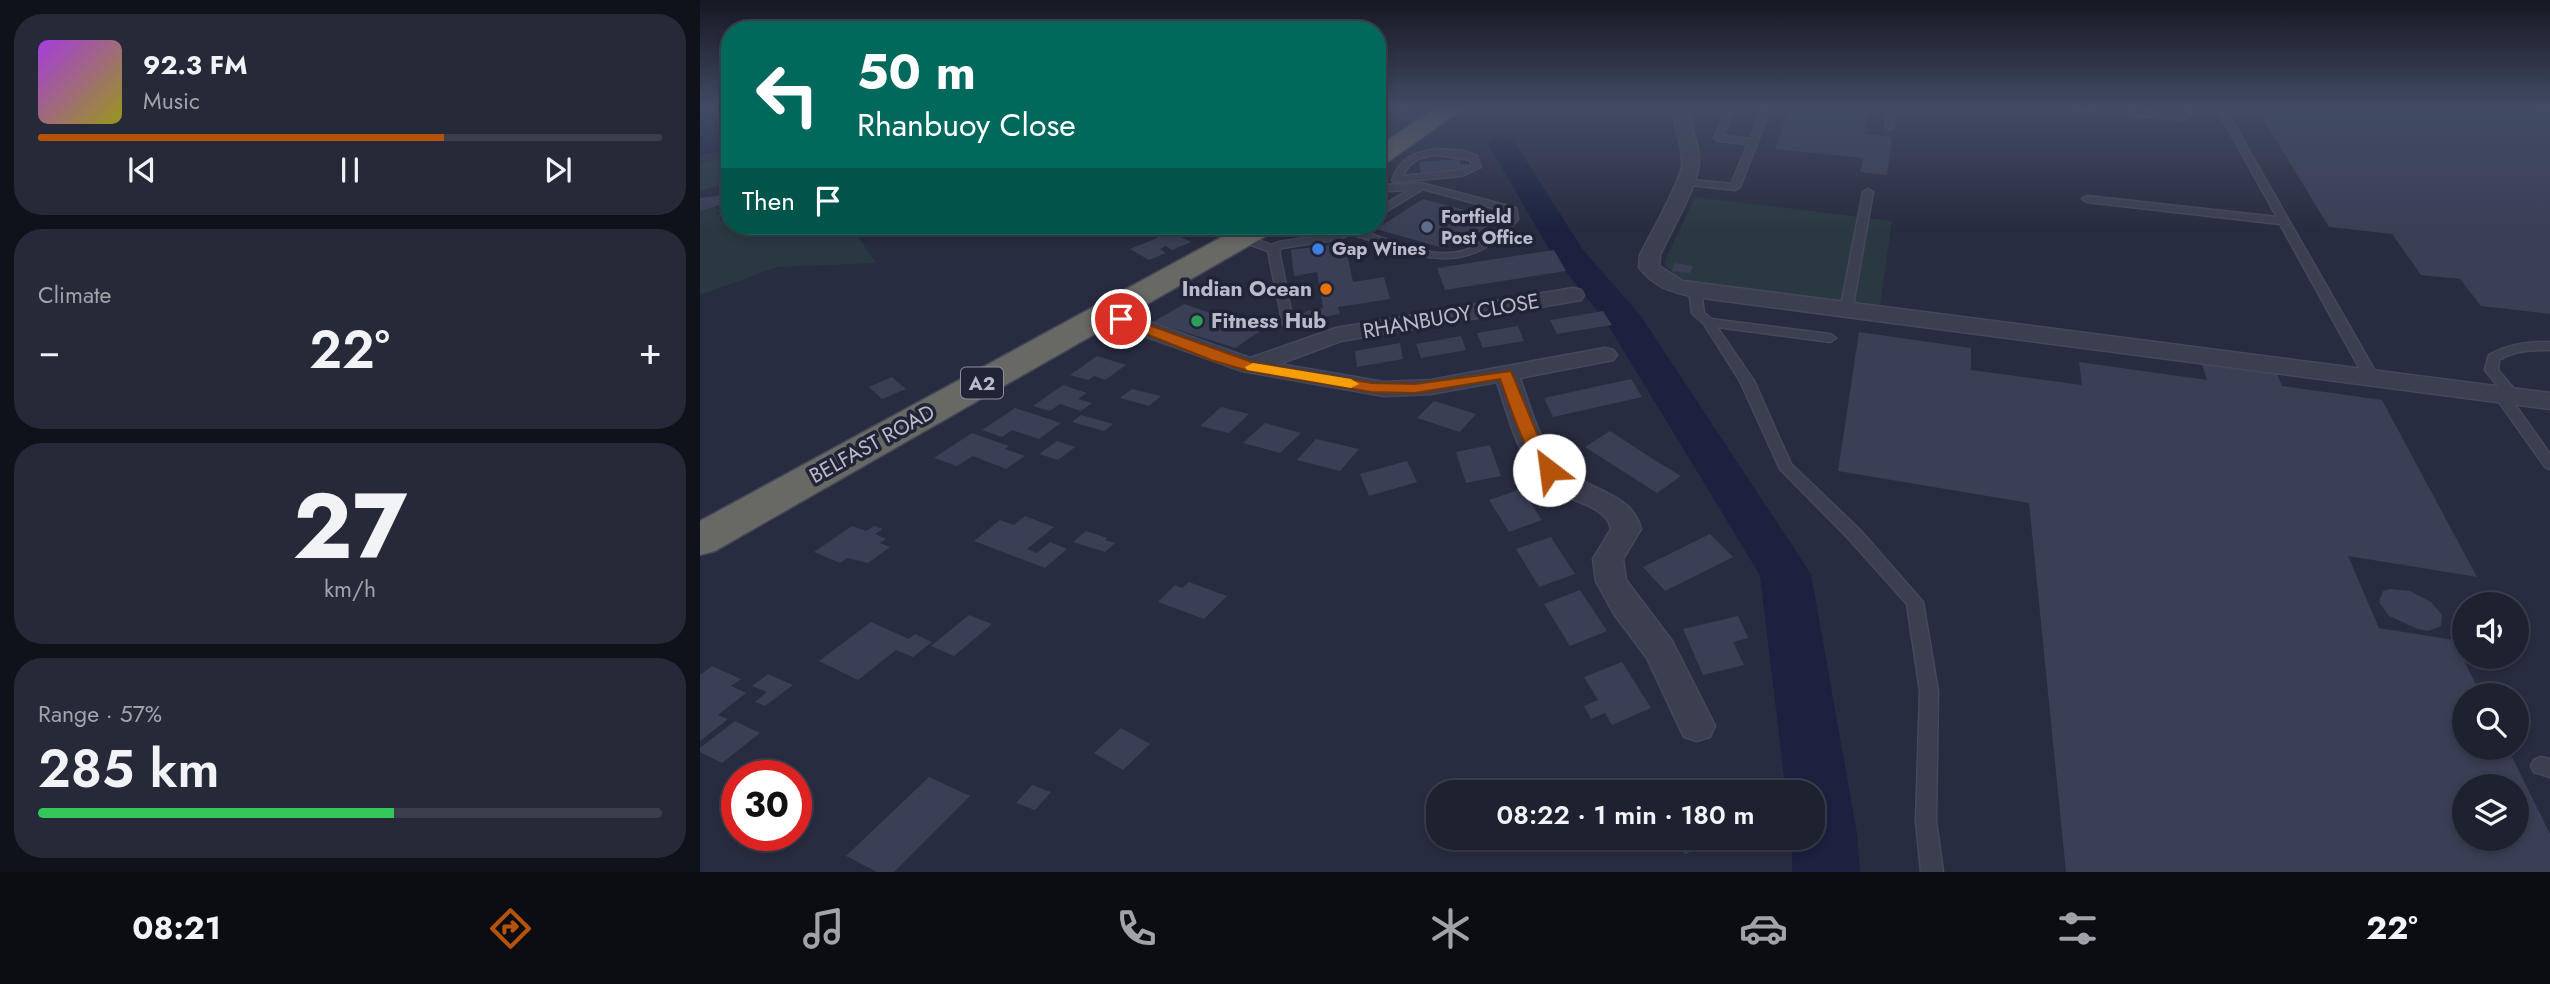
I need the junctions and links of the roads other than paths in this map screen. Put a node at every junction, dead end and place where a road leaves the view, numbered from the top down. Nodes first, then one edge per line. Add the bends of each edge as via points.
1 (1689, 148) edge
2 (1751, 148) edge
3 (2243, 148) edge
4 (1398, 180) junction
5 (1685, 182) junction
6 (1386, 185) edge
7 (1421, 186) junction
8 (1386, 187) edge
9 (1868, 192) dead end
10 (2087, 199) dead end
11 (1386, 208) edge
12 (2283, 220) junction
13 (1342, 235) edge
14 (1375, 235) edge
15 (1259, 238) edge
16 (1695, 291) junction
17 (1573, 295) dead end
18 (1846, 311) junction
19 (1105, 314) junction
20 (1287, 322) dead end
21 (1708, 322) junction
22 (1830, 338) dead end
23 (2550, 346) edge
24 (1605, 355) dead end
25 (1250, 366) junction
26 (1506, 374) junction
27 (2372, 378) junction
28 (2507, 396) junction
29 (2550, 401) edge
30 (2550, 464) edge
31 (700, 540) edge
32 (1697, 726) dead end
33 (1932, 872) edge

1 - 5 street via 1692,158
2 - 5 lane via 1735,187
3 - 12 lane
4 - 4 lane via 1400,169 1418,155 1438,152 1474,158 1476,167 1467,172
4 - 6 lane
5 - 16 street via 1650,255 1649,267 1657,278
7 - 8 lane
7 - 11 lane
7 - 14 lane via 1474,199 1479,208 1500,214 1504,220 1466,248 1445,251 1417,242 1396,244
9 - 18 lane
10 - 12 lane
12 - 27 lane
13 - 15 lane via 1279,245
15 - 19 highway, BELFAST ROAD / A2
15 - 20 lane
16 - 18 street
16 - 21 lane via 1696,311
17 - 25 street, RHANBUOY CLOSE via 1336,335
18 - 27 street
19 - 25 street
19 - 31 highway, BELFAST ROAD / A2
21 - 22 lane
21 - 33 lane via 1747,381 1785,466 1915,602 1929,691 1926,821
23 - 28 lane via 2518,346 2493,358 2491,370
24 - 26 street
25 - 26 street via 1398,389
26 - 32 street via 1535,448 1549,470 1565,485 1614,508 1623,518 1626,530 1608,559 1611,581 1660,650
27 - 28 street
28 - 29 street
28 - 30 lane

